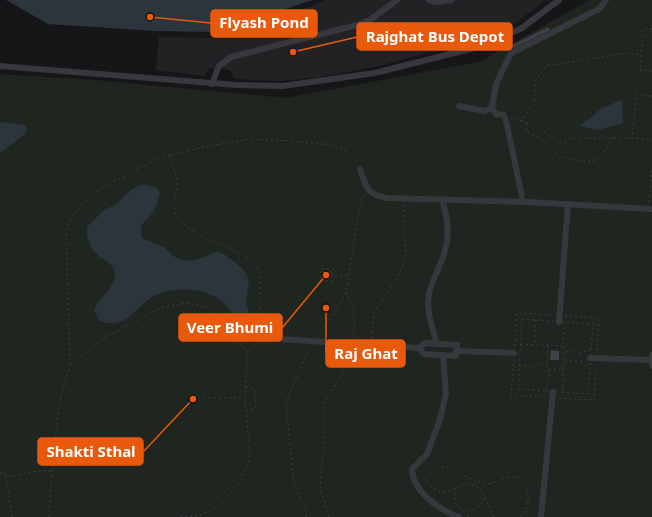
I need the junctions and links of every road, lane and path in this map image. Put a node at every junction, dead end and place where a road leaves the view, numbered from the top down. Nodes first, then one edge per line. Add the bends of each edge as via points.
1 (398, 0) edge
2 (429, 0) edge
3 (452, 0) edge
4 (559, 0) edge
5 (606, 0) edge
6 (652, 29) edge
7 (641, 54) junction
8 (0, 66) edge
9 (652, 71) edge
10 (212, 84) junction
11 (652, 96) edge
12 (459, 106) dead end
13 (492, 108) junction
14 (504, 115) junction
15 (521, 121) junction
16 (526, 123) junction
17 (614, 137) junction
18 (632, 138) junction
19 (652, 140) edge
20 (170, 154) junction
21 (360, 169) joint
22 (652, 169) edge
23 (367, 188) junction
24 (403, 198) junction
25 (442, 199) junction
26 (523, 202) junction
27 (568, 204) junction
28 (650, 209) edge
29 (332, 275) junction
30 (348, 276) junction
31 (346, 292) junction
32 (560, 318) junction
33 (535, 320) junction
34 (263, 338) junction
35 (313, 342) junction
36 (354, 344) junction
37 (437, 344) junction
38 (521, 344) junction
39 (370, 345) junction
40 (535, 345) junction
41 (549, 345) junction
42 (563, 346) junction
43 (418, 348) junction
44 (456, 350) junction
45 (591, 350) junction
46 (565, 351) junction
47 (247, 352) junction
48 (514, 353) junction
49 (443, 355) junction
50 (652, 355) edge
51 (564, 360) junction
52 (590, 360) junction
53 (652, 360) edge
54 (546, 363) junction
55 (519, 365) junction
56 (70, 366) junction
57 (652, 366) edge
58 (549, 369) junction
59 (563, 370) junction
60 (245, 387) junction
61 (546, 391) junction
62 (553, 392) junction
63 (563, 392) junction
64 (204, 398) dead end
65 (245, 398) junction
66 (549, 398) joint
67 (556, 398) dead end
68 (552, 409) junction
69 (246, 410) junction
70 (52, 471) junction
71 (0, 472) edge
72 (6, 476) junction
73 (456, 488) junction
74 (485, 497) junction
75 (525, 510) junction
76 (469, 512) junction
77 (12, 517) edge
78 (49, 517) edge
79 (180, 517) edge
80 (306, 517) edge
81 (329, 517) edge
82 (459, 517) edge
83 (468, 517) edge
84 (494, 517) edge
85 (521, 517) edge
86 (534, 517) edge
87 (541, 517) edge

1 - 10 street via 361,24 226,59 219,66
2 - 3 street
4 - 10 street via 522,28 482,46 375,73 283,86
5 - 13 street via 599,9 511,53 496,84
6 - 7 path via 643,29
7 - 9 path via 640,70
7 - 15 path via 627,53 546,66 535,82 534,103
8 - 10 street
11 - 18 path via 636,94
12 - 13 street via 484,111
13 - 14 street via 496,114
14 - 15 path
14 - 26 street
15 - 16 path
16 - 17 path via 538,127 560,143 573,138
16 - 17 path via 526,131 544,141 559,157 574,160 591,162 601,156
17 - 18 path
18 - 19 path
20 - 21 path via 250,139 292,140 334,145 361,164
20 - 34 path via 177,187 173,200 175,213 181,222 194,233 236,251 254,264 260,276
20 - 56 path via 94,193 77,210 66,228
21 - 23 street
22 - 28 path
23 - 24 street via 374,196
23 - 30 path via 360,204
24 - 25 street
24 - 39 path via 406,254 399,274 374,313
25 - 26 street
25 - 37 street via 449,231 428,302
26 - 27 street
27 - 28 street
27 - 32 street
29 - 29 path via 332,281 321,281 321,269 333,269
29 - 30 path
30 - 31 path
31 - 35 path via 336,311
31 - 36 path via 354,312
32 - 33 path
32 - 42 path
32 - 45 path via 593,324
32 - 48 path via 517,313
33 - 38 path via 522,319
33 - 40 path
34 - 35 street
34 - 47 path
35 - 36 street
35 - 80 path via 286,401 294,484 307,513
36 - 39 street
37 - 43 street via 425,343
37 - 44 street via 457,345
38 - 40 path
38 - 55 path
39 - 43 street
39 - 81 path via 365,357 343,373 324,404 320,489
40 - 41 path
41 - 42 path
41 - 54 path
42 - 46 path
43 - 49 street via 424,354
44 - 48 street
44 - 49 street via 456,356
45 - 46 path via 580,353 575,350
45 - 52 path
46 - 51 path
47 - 56 path via 211,308 186,303 161,308 102,339
47 - 60 path
48 - 66 path via 511,395
49 - 82 street via 446,394 440,419 427,454 412,469 412,475 433,505
50 - 53 street
51 - 52 path
51 - 59 path
52 - 53 street
52 - 63 path via 588,394
53 - 57 street
54 - 55 path via 538,363 537,367
54 - 58 path
55 - 61 path via 518,389
56 - 70 path via 60,403
58 - 59 path
58 - 61 path
59 - 63 path
60 - 65 path
60 - 69 path via 254,389 257,403 255,408
61 - 62 path
62 - 63 path
62 - 68 street
64 - 65 path
65 - 69 path
66 - 68 street
67 - 68 street
68 - 87 street
69 - 79 path via 250,457 241,480 222,504 199,516
70 - 72 path via 32,472 18,477
70 - 78 path
71 - 72 path
72 - 77 path
73 - 74 path via 464,484 472,485 483,491
73 - 75 path via 444,492 436,490 426,481 427,477 442,467 449,467 486,484 503,478 518,478 528,491 529,498
73 - 76 path via 453,499 456,506
74 - 76 path via 482,506
74 - 84 path
75 - 85 path
75 - 86 path
76 - 83 path

